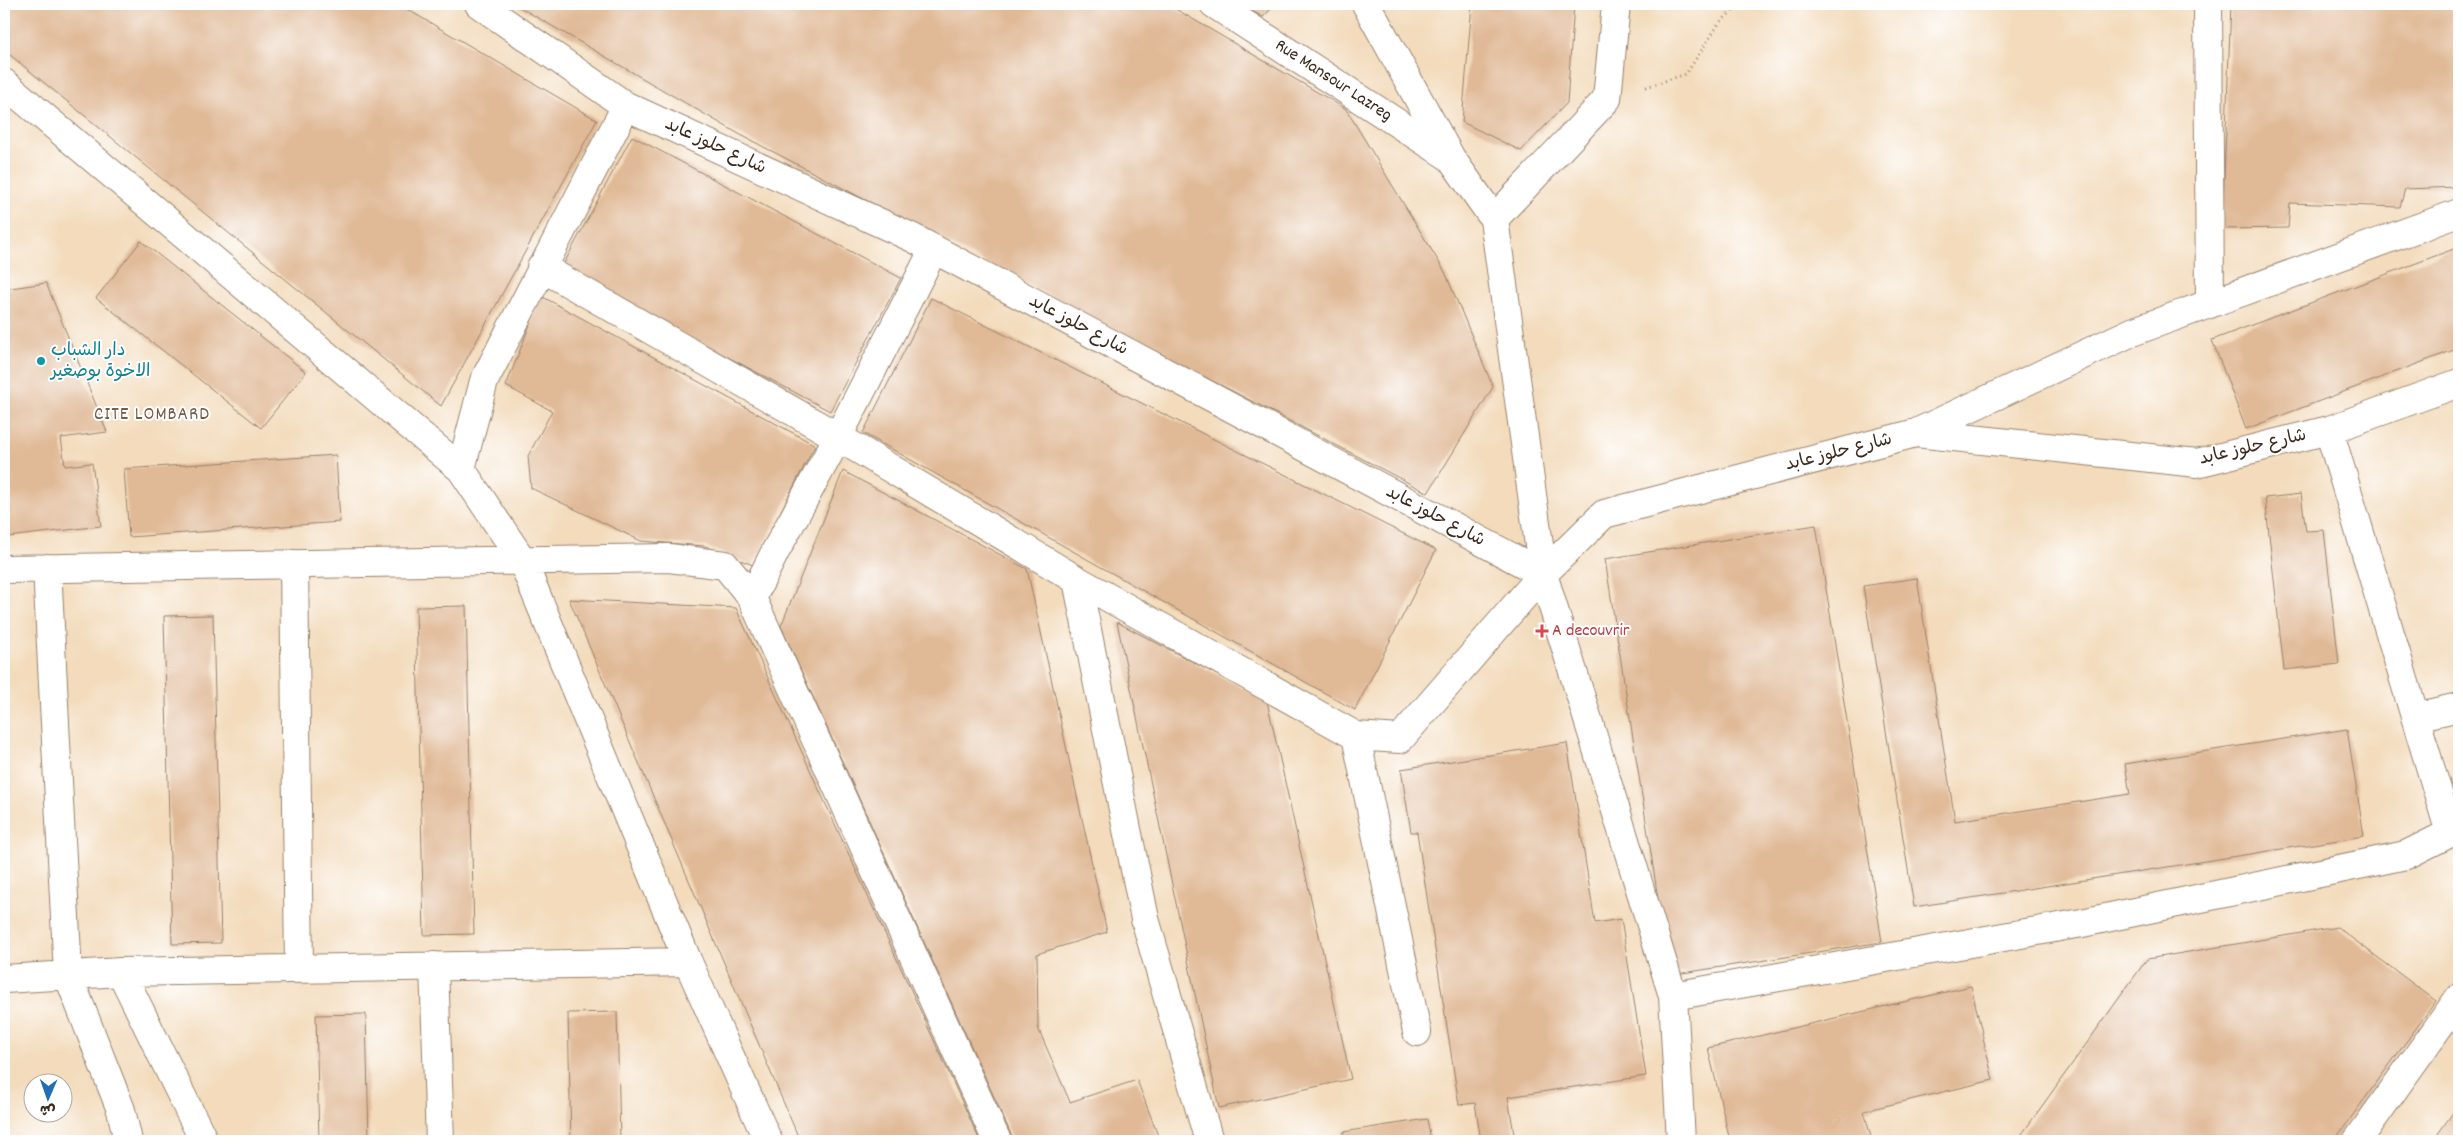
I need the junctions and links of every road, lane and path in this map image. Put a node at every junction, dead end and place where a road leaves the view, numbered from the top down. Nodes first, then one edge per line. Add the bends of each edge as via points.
1 (479, 4) edge
2 (1214, 4) edge
3 (1366, 4) edge
4 (1616, 4) edge
5 (1741, 4) edge
6 (2208, 4) edge
7 (4, 83) edge
8 (1607, 99) junction
9 (626, 106) junction
10 (1451, 158) junction
11 (2459, 213) edge
12 (1494, 219) junction
13 (934, 249) junction
14 (541, 267) junction
15 (2210, 304) junction
16 (2459, 383) edge
17 (2329, 430) junction
18 (1916, 433) junction
19 (838, 437) junction
20 (461, 469) junction
21 (522, 560) junction
22 (294, 564) junction
23 (47, 568) junction
24 (4, 569) edge
25 (1542, 574) junction
26 (1077, 580) junction
27 (752, 598) junction
28 (2459, 707) edge
29 (2415, 717) junction
30 (1356, 736) junction
31 (2454, 828) edge
32 (688, 962) junction
33 (434, 966) junction
34 (299, 969) junction
35 (121, 972) junction
36 (68, 975) junction
37 (4, 979) edge
38 (1673, 996) junction
39 (2459, 998) edge
40 (1417, 1032) dead end
41 (128, 1141) edge
42 (204, 1141) edge
43 (440, 1141) edge
44 (768, 1141) edge
45 (996, 1141) edge
46 (1208, 1141) edge
47 (1681, 1141) edge
48 (2357, 1141) edge

1 - 9 street, شارع حلوز عابد
2 - 10 street, Rue Mansour Lazreg
3 - 10 street
4 - 8 street
5 - 8 path via 1720,22 1686,74
6 - 15 street
7 - 20 street
8 - 12 street
9 - 13 street, شارع حلوز عابد
9 - 14 street
10 - 12 street
11 - 15 street
12 - 25 street
13 - 19 street
13 - 25 street, شارع حلوز عابد
14 - 19 street
14 - 20 street via 484,381
15 - 18 street via 2132,332
16 - 17 street, شارع حلوز عابد
17 - 18 street, شارع حلوز عابد via 2197,463
17 - 29 street
18 - 25 street, شارع حلوز عابد via 1604,514
19 - 26 street
19 - 27 street
20 - 21 street
21 - 22 street
21 - 27 street via 669,558 726,565
21 - 32 street
22 - 23 street
22 - 34 street
23 - 24 street
23 - 36 street
25 - 30 street via 1400,739
25 - 38 street
26 - 30 street
26 - 46 street via 1145,919
27 - 45 street
28 - 29 street
29 - 31 street
30 - 40 street
31 - 38 street via 2406,856 2082,923
32 - 33 street
32 - 44 street
33 - 34 street
33 - 43 street
34 - 35 street
35 - 36 street
35 - 42 street
36 - 37 street
36 - 41 street via 121,1110
38 - 47 street
39 - 48 street

